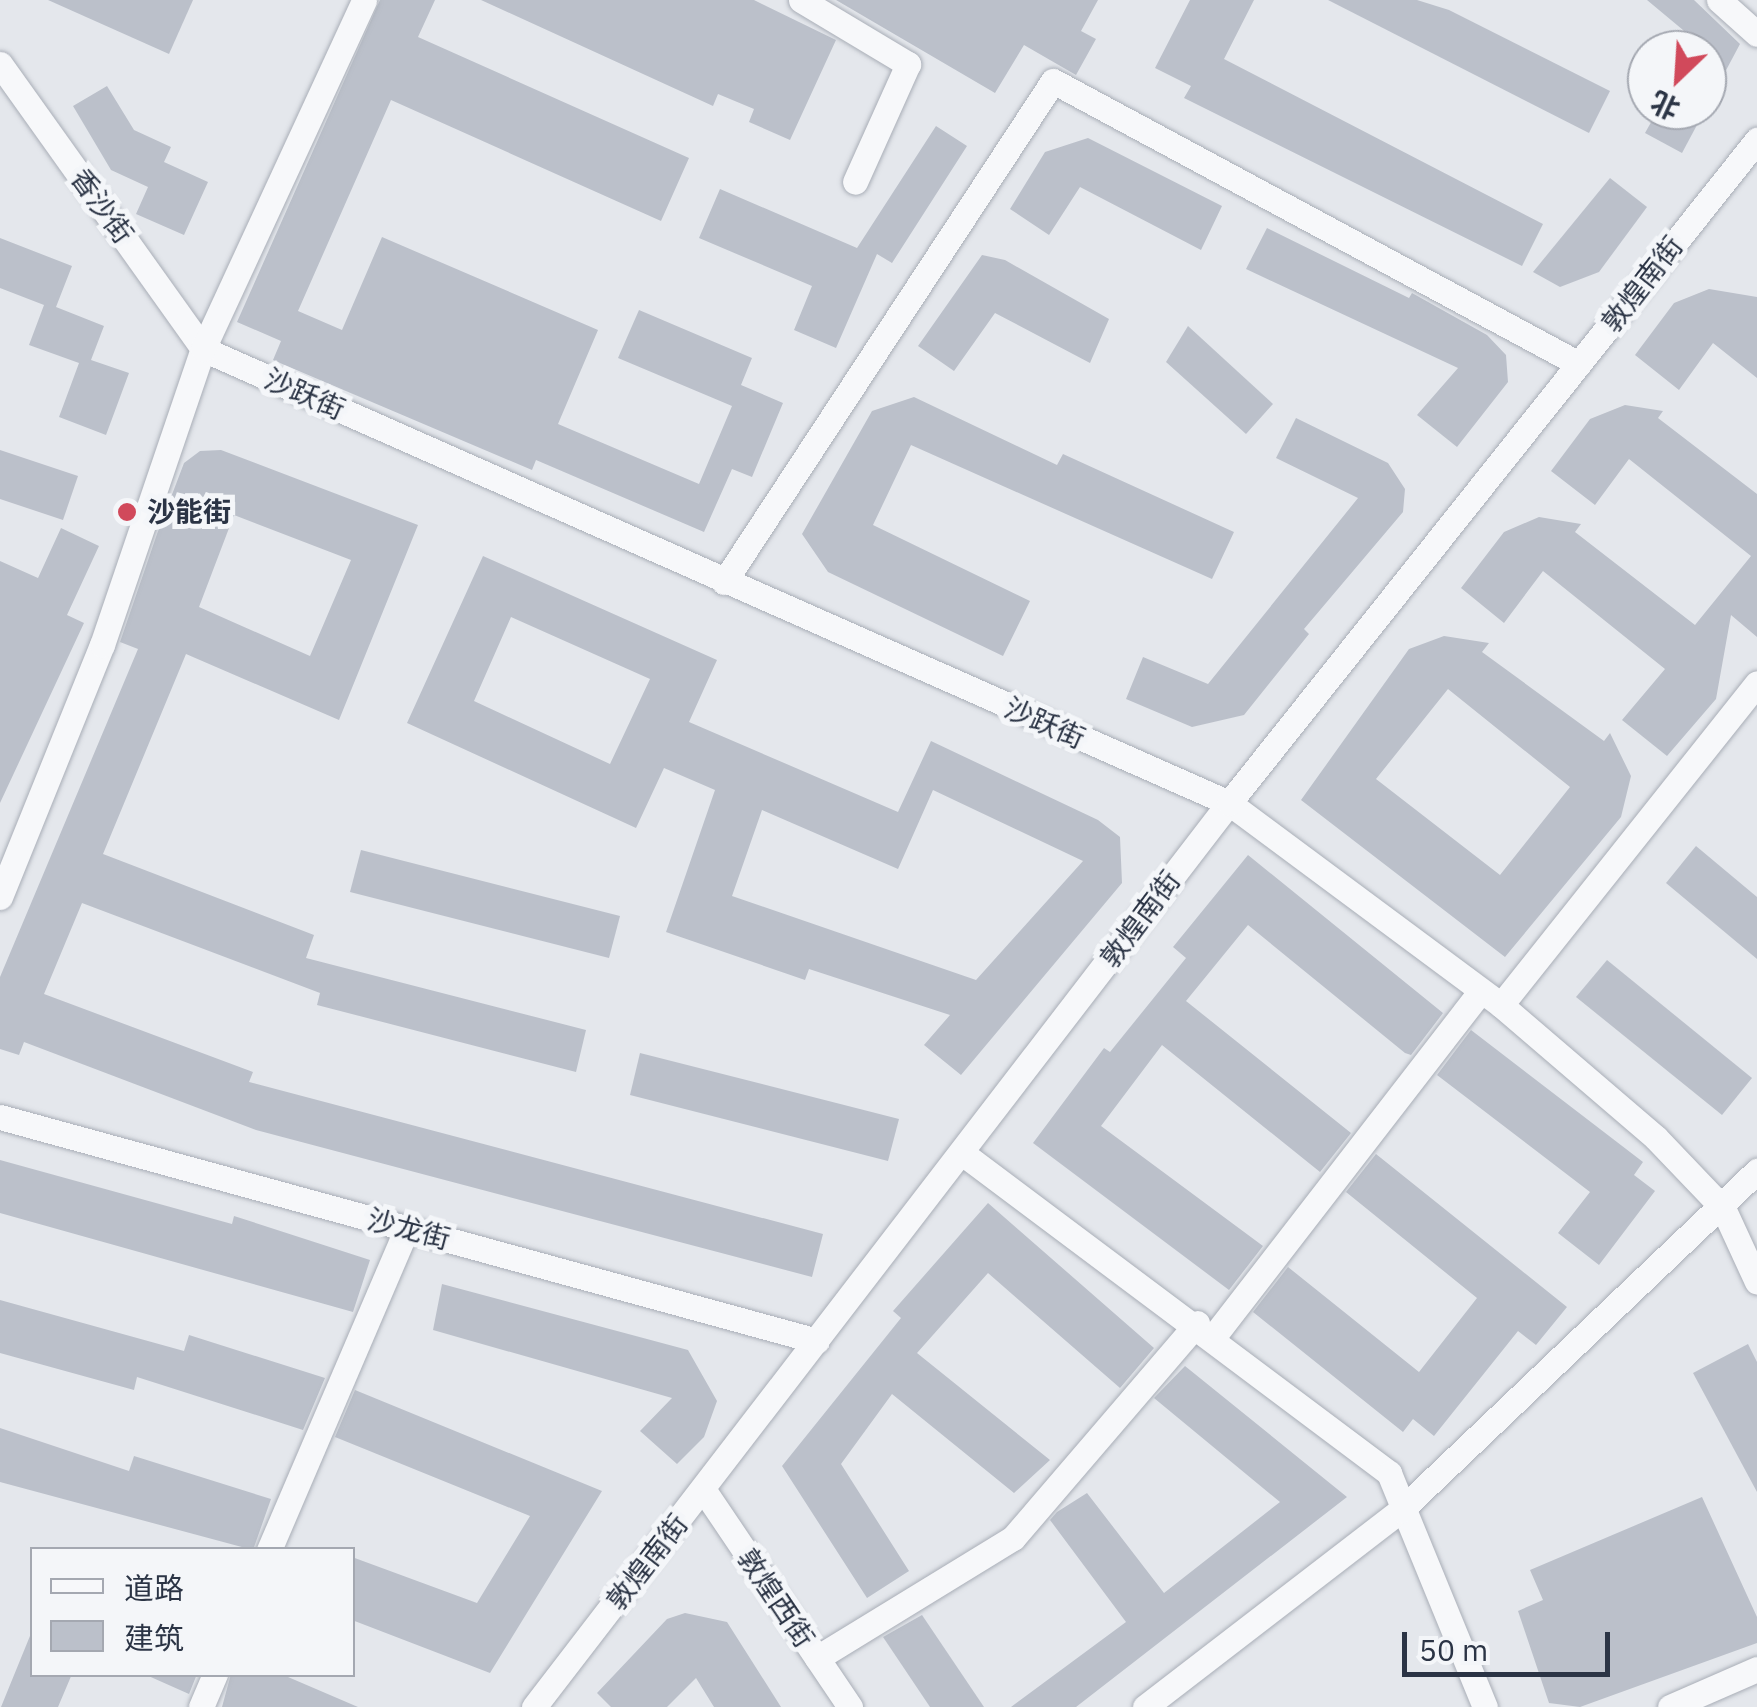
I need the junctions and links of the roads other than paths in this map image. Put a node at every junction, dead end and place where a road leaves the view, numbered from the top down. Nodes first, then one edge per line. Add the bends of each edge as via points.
1 (364, 0) edge
2 (801, 0) edge
3 (1718, 0) edge
4 (1757, 34) edge
5 (0, 64) edge
6 (1757, 140) edge
7 (855, 182) dead end
8 (203, 349) junction
9 (1579, 364) junction
10 (724, 582) junction
11 (1757, 683) edge
12 (1229, 803) junction
13 (0, 897) edge
14 (1491, 998) junction
15 (0, 1117) edge
16 (962, 1152) junction
17 (1757, 1171) edge
18 (1723, 1208) junction
19 (407, 1228) junction
20 (1757, 1282) edge
21 (1206, 1330) junction
22 (818, 1341) junction
23 (703, 1490) junction
24 (1401, 1510) junction
25 (271, 1547) edge
26 (816, 1658) junction
27 (1757, 1669) edge
28 (214, 1677) edge
29 (201, 1707) edge
30 (534, 1707) edge
31 (850, 1707) edge
32 (1145, 1707) edge
33 (1485, 1707) edge
34 (1670, 1707) edge

1 - 8 street
2 - 7 street via 908,64
3 - 4 street
5 - 8 street, 香沙街
6 - 9 street, 敦煌南街
8 - 10 street, 沙跃街
8 - 13 street via 102,645
9 - 10 street via 1053,82
9 - 12 street, 敦煌南街
10 - 12 street, 沙跃街
11 - 14 street
12 - 14 street, 沙跃街
12 - 16 street, 敦煌南街
14 - 18 street, 沙跃街 via 1656,1138
14 - 21 street
15 - 19 street, 沙龙街
16 - 21 street
16 - 22 street, 敦煌南街
17 - 18 street
18 - 20 street, 沙跃街
18 - 24 street
19 - 22 street, 沙龙街
19 - 25 street
21 - 24 street via 1388,1473
21 - 26 street via 1013,1538
22 - 23 street, 敦煌南街
23 - 26 street, 敦煌西街
23 - 30 street, 敦煌南街
24 - 32 street
24 - 33 street
26 - 31 street, 敦煌西街
27 - 34 street
28 - 29 street

